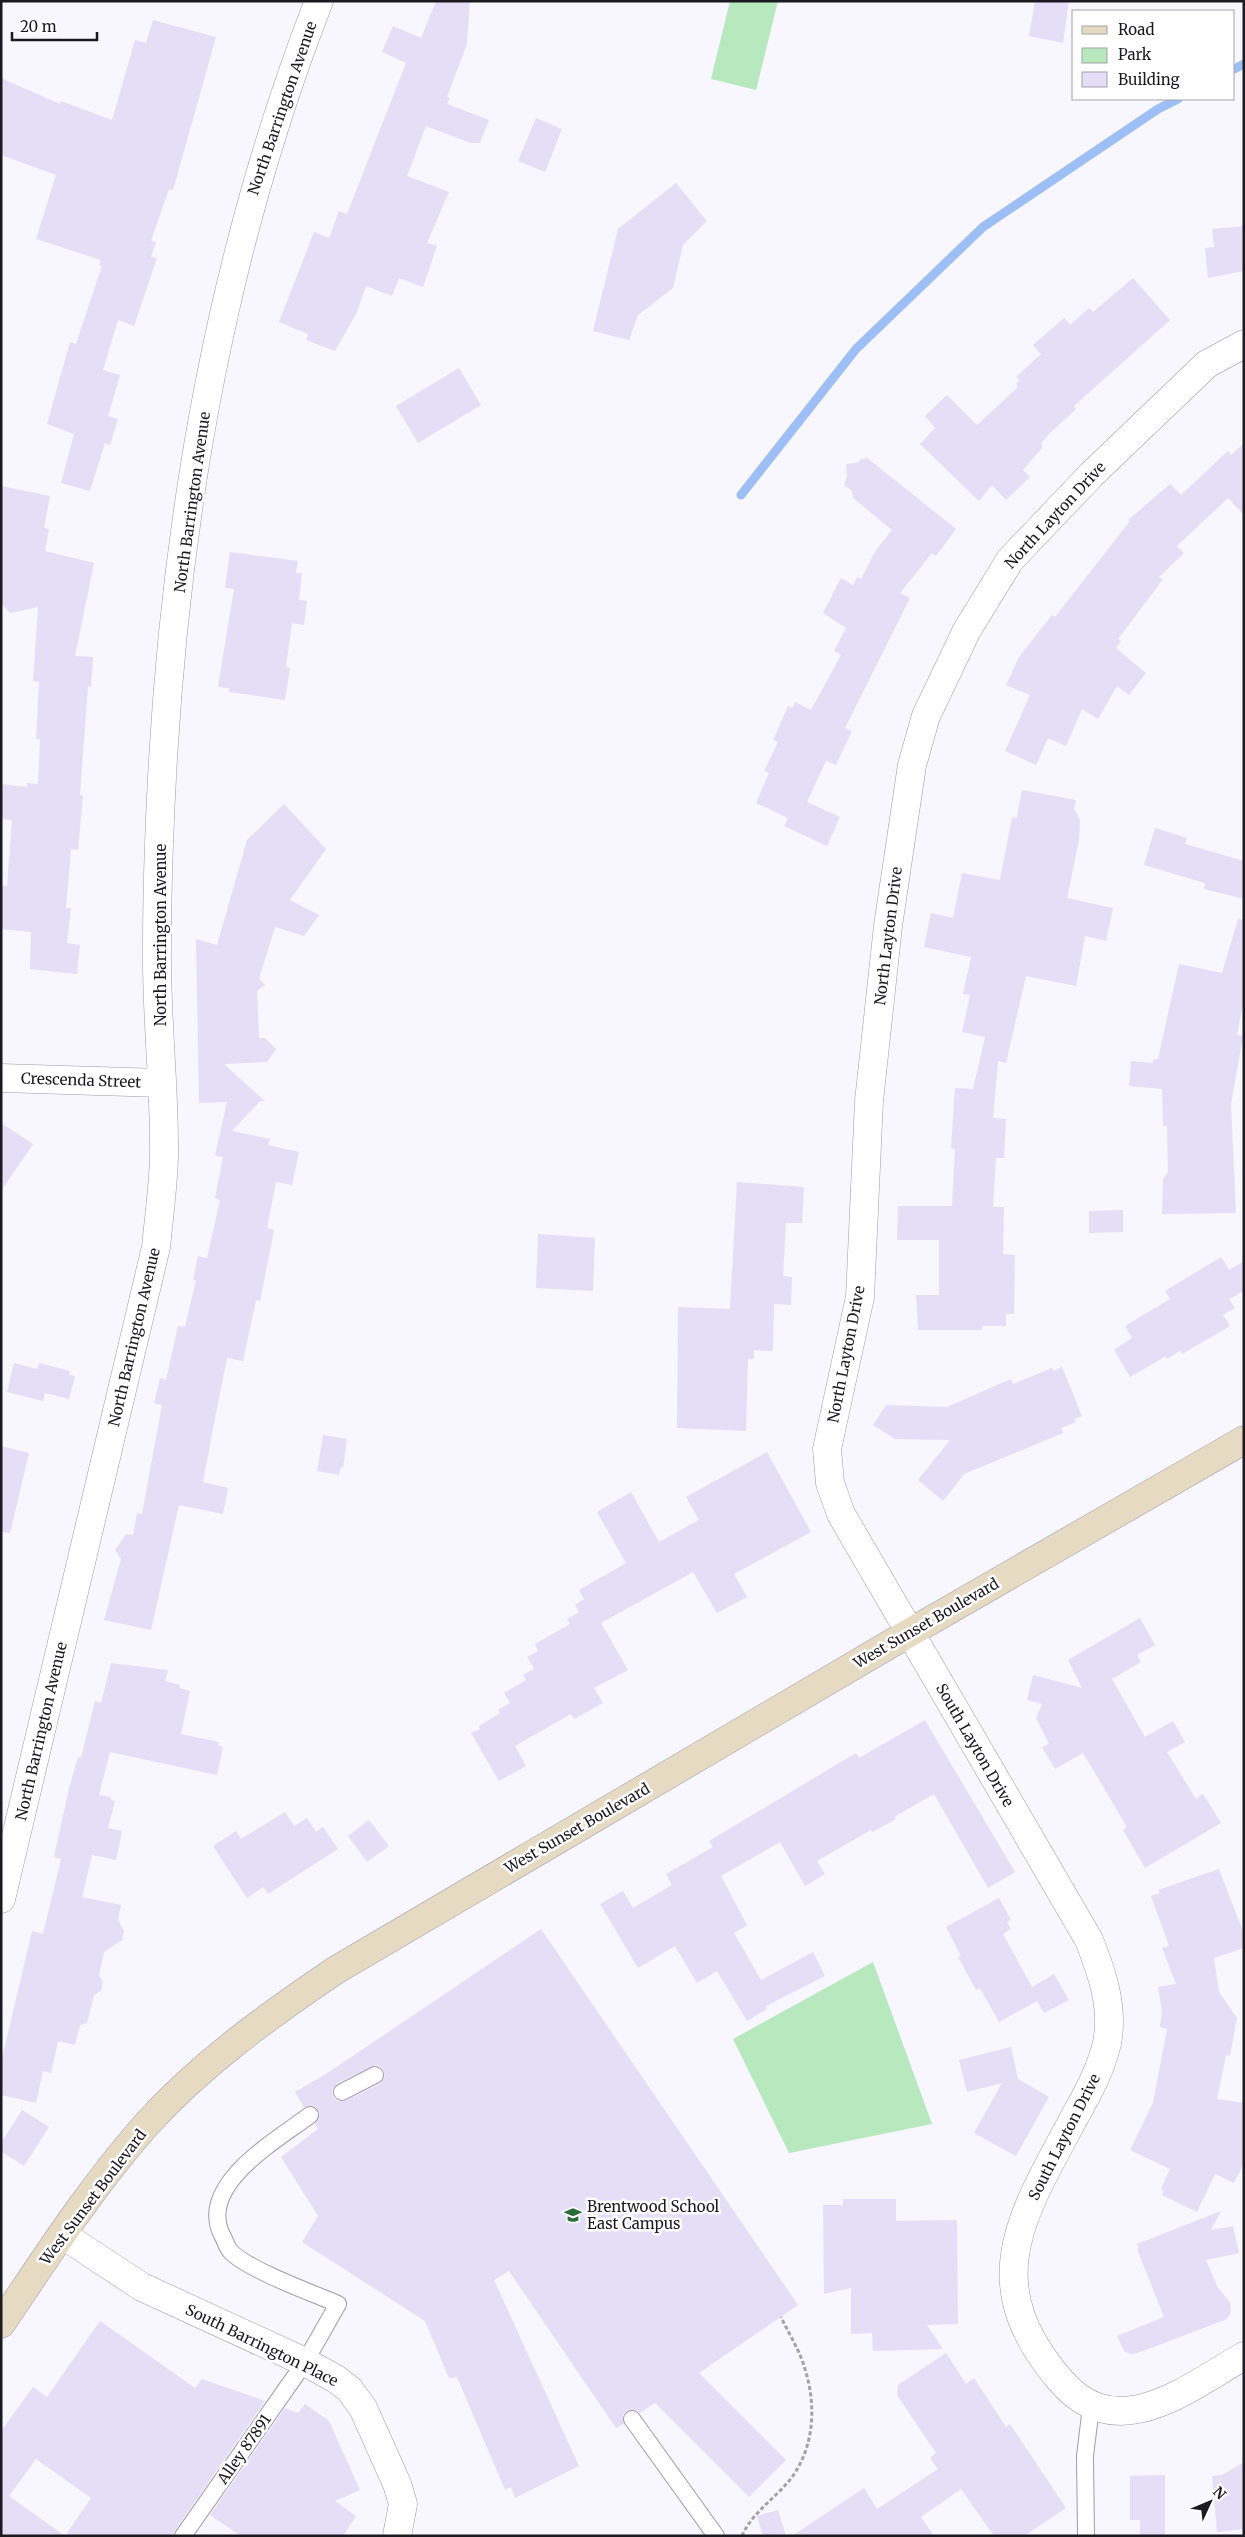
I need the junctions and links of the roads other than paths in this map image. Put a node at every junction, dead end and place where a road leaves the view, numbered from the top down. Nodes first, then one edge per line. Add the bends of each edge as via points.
1 (319, 1) edge
2 (1244, 344) edge
3 (1, 1078) edge
4 (162, 1083) junction
5 (1244, 1440) edge
6 (910, 1633) junction
7 (1, 1898) edge
8 (375, 2075) dead end
9 (342, 2092) dead end
10 (310, 2115) dead end
11 (63, 2235) junction
12 (1, 2324) edge
13 (1244, 2356) edge
14 (305, 2362) junction
15 (1091, 2407) junction
16 (632, 2419) dead end
17 (183, 2536) edge
18 (397, 2536) edge
19 (716, 2536) edge
20 (1086, 2536) edge

1 - 4 street, North Barrington Avenue via 290,75 251,202 208,395 182,552 162,785 157,950
2 - 6 street, North Layton Drive via 1207,364 1092,474 1010,560 967,630 926,716 912,765 888,926 870,1101 860,1297 827,1449 830,1483 841,1514
3 - 4 street, Crescenda Street
4 - 7 street, North Barrington Avenue via 164,1159 156,1246
5 - 6 main road, West Sunset Boulevard
6 - 11 main road, West Sunset Boulevard via 336,1970 290,2001 193,2078 146,2126 110,2169
6 - 15 street, South Layton Drive via 1089,1940 1103,1976 1108,2010 1107,2043 1096,2078 1034,2194 1018,2233 1012,2274 1021,2322 1040,2357 1065,2386
8 - 9 lane
10 - 14 lane, Alley 87891 via 248,2162 230,2180 218,2206 219,2229 231,2252 257,2268 338,2304
11 - 12 main road, West Sunset Boulevard
11 - 14 street, South Barrington Place via 142,2287
13 - 15 street, South Layton Drive via 1155,2406 1122,2412
14 - 17 lane, Alley 87891
14 - 18 street, South Barrington Place via 336,2378 363,2408 403,2504
15 - 20 lane via 1086,2456
16 - 19 lane

